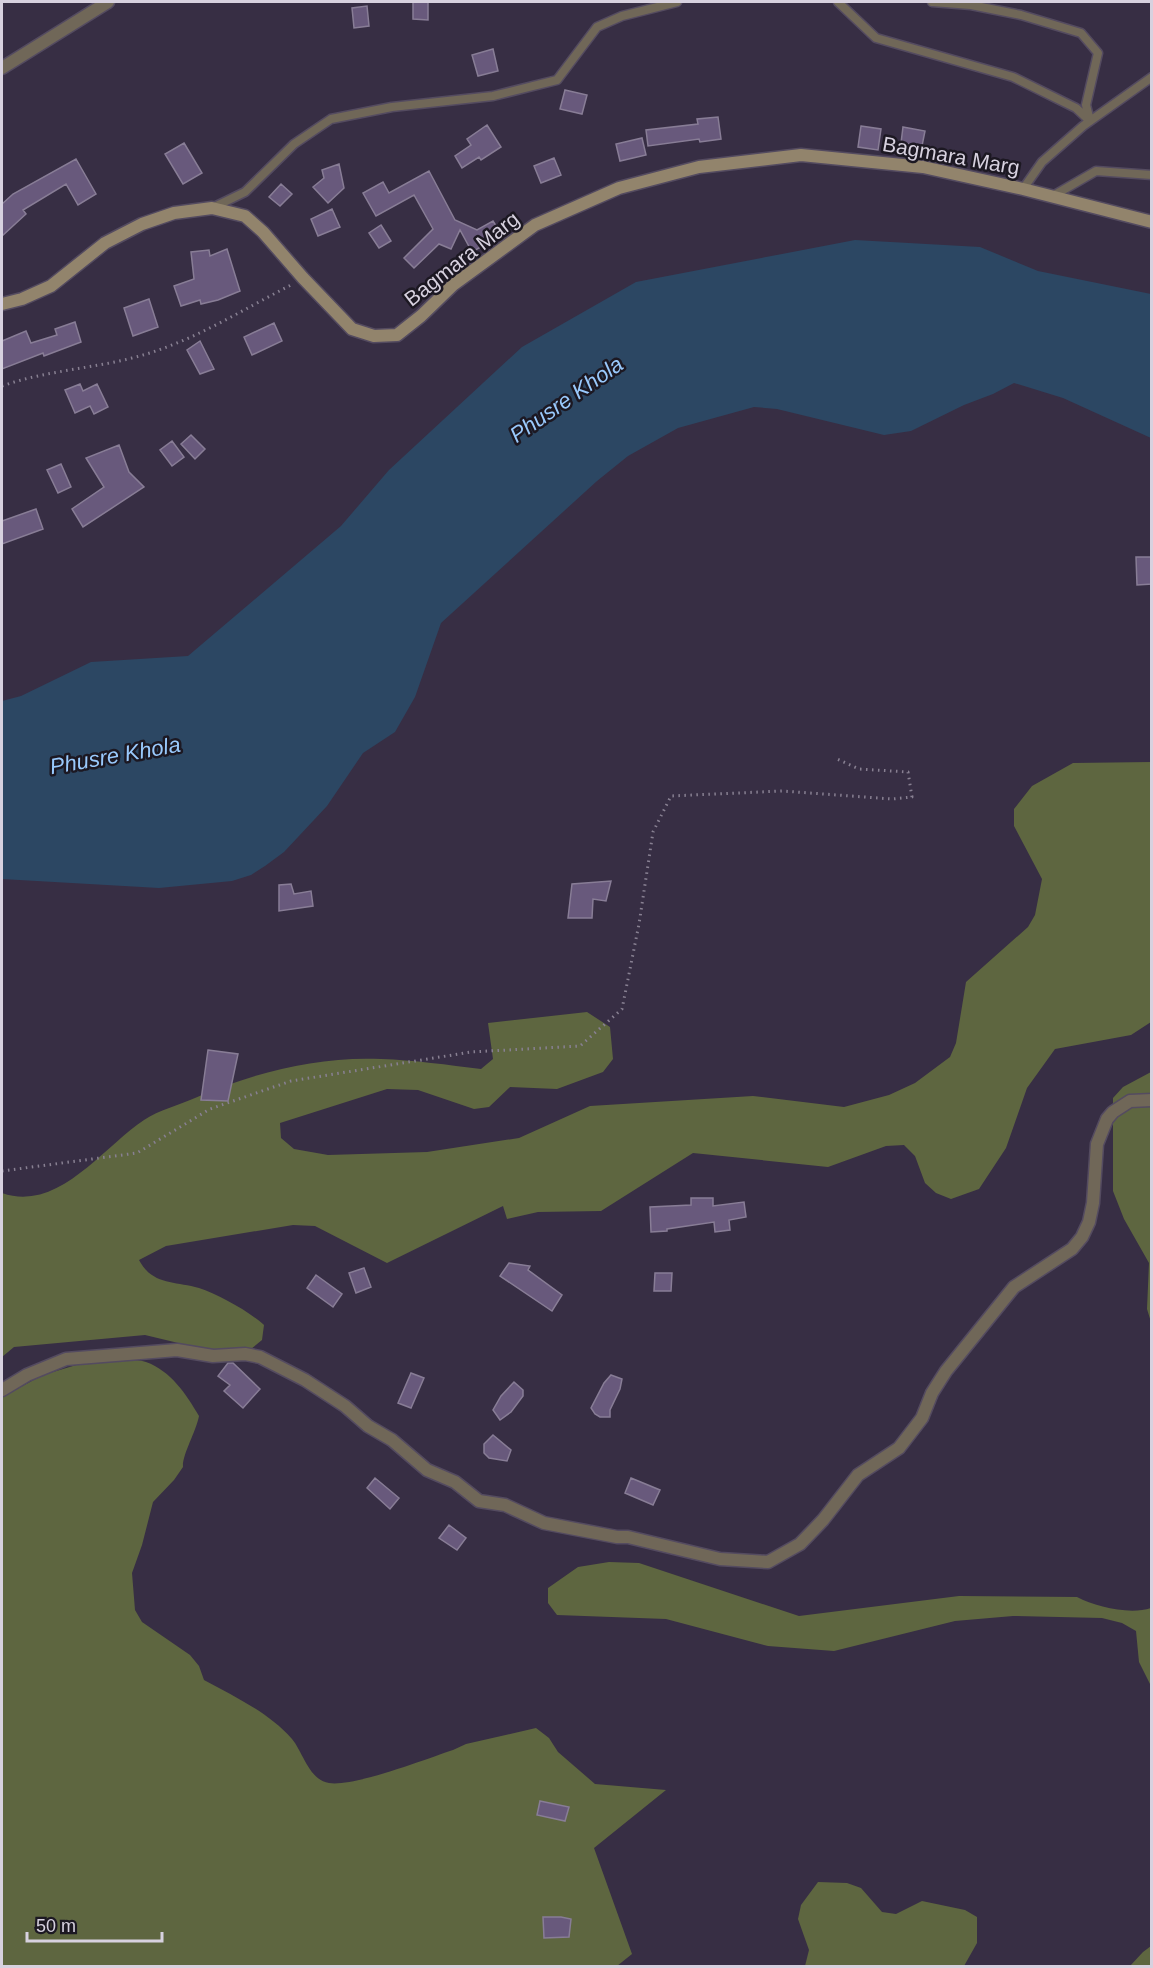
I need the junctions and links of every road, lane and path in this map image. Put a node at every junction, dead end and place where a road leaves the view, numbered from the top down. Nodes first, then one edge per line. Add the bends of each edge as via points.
1 (108, 2) edge
2 (676, 2) edge
3 (838, 2) edge
4 (932, 2) edge
5 (2, 68) edge
6 (1152, 77) edge
7 (1090, 121) junction
8 (1152, 175) edge
9 (1023, 189) junction
10 (1051, 197) junction
11 (212, 208) junction
12 (1152, 222) edge
13 (303, 278) junction
14 (2, 304) edge
15 (2, 386) edge
16 (837, 759) dead end
17 (1152, 1100) edge
18 (2, 1171) edge
19 (2, 1390) edge

1 - 5 street
2 - 11 lane via 597,27 557,80 493,96 392,107 330,119 294,144 245,192
3 - 7 lane via 876,38 1013,77 1076,108
4 - 7 lane via 1021,15 1081,33 1098,53 1086,105
6 - 7 lane
7 - 9 lane via 1042,162
8 - 10 lane via 1096,171
9 - 10 main road, Bagmara Marg
9 - 13 main road, Bagmara Marg via 923,167 801,155 699,167 619,188 535,225 453,285 397,335 374,336 352,329
10 - 12 main road, Bagmara Marg
11 - 13 main road, Bagmara Marg via 245,216
11 - 14 main road, Bagmara Marg via 174,213 142,224 105,243 51,286
13 - 15 path via 183,341 133,358 20,379
16 - 18 path via 859,769 908,772 912,797 782,791 671,796 653,832 622,1009 580,1046 471,1052 291,1081 210,1108 137,1153
17 - 19 street via 1130,1101 1107,1119 1096,1144 1093,1203 1082,1238 1072,1249 1014,1287 999,1304 946,1371 922,1418 899,1448 858,1475 800,1544 768,1562 720,1559 628,1537 544,1523 505,1505 479,1501 455,1482 427,1470 392,1440 283,1367 244,1354 213,1356 177,1350 66,1359

